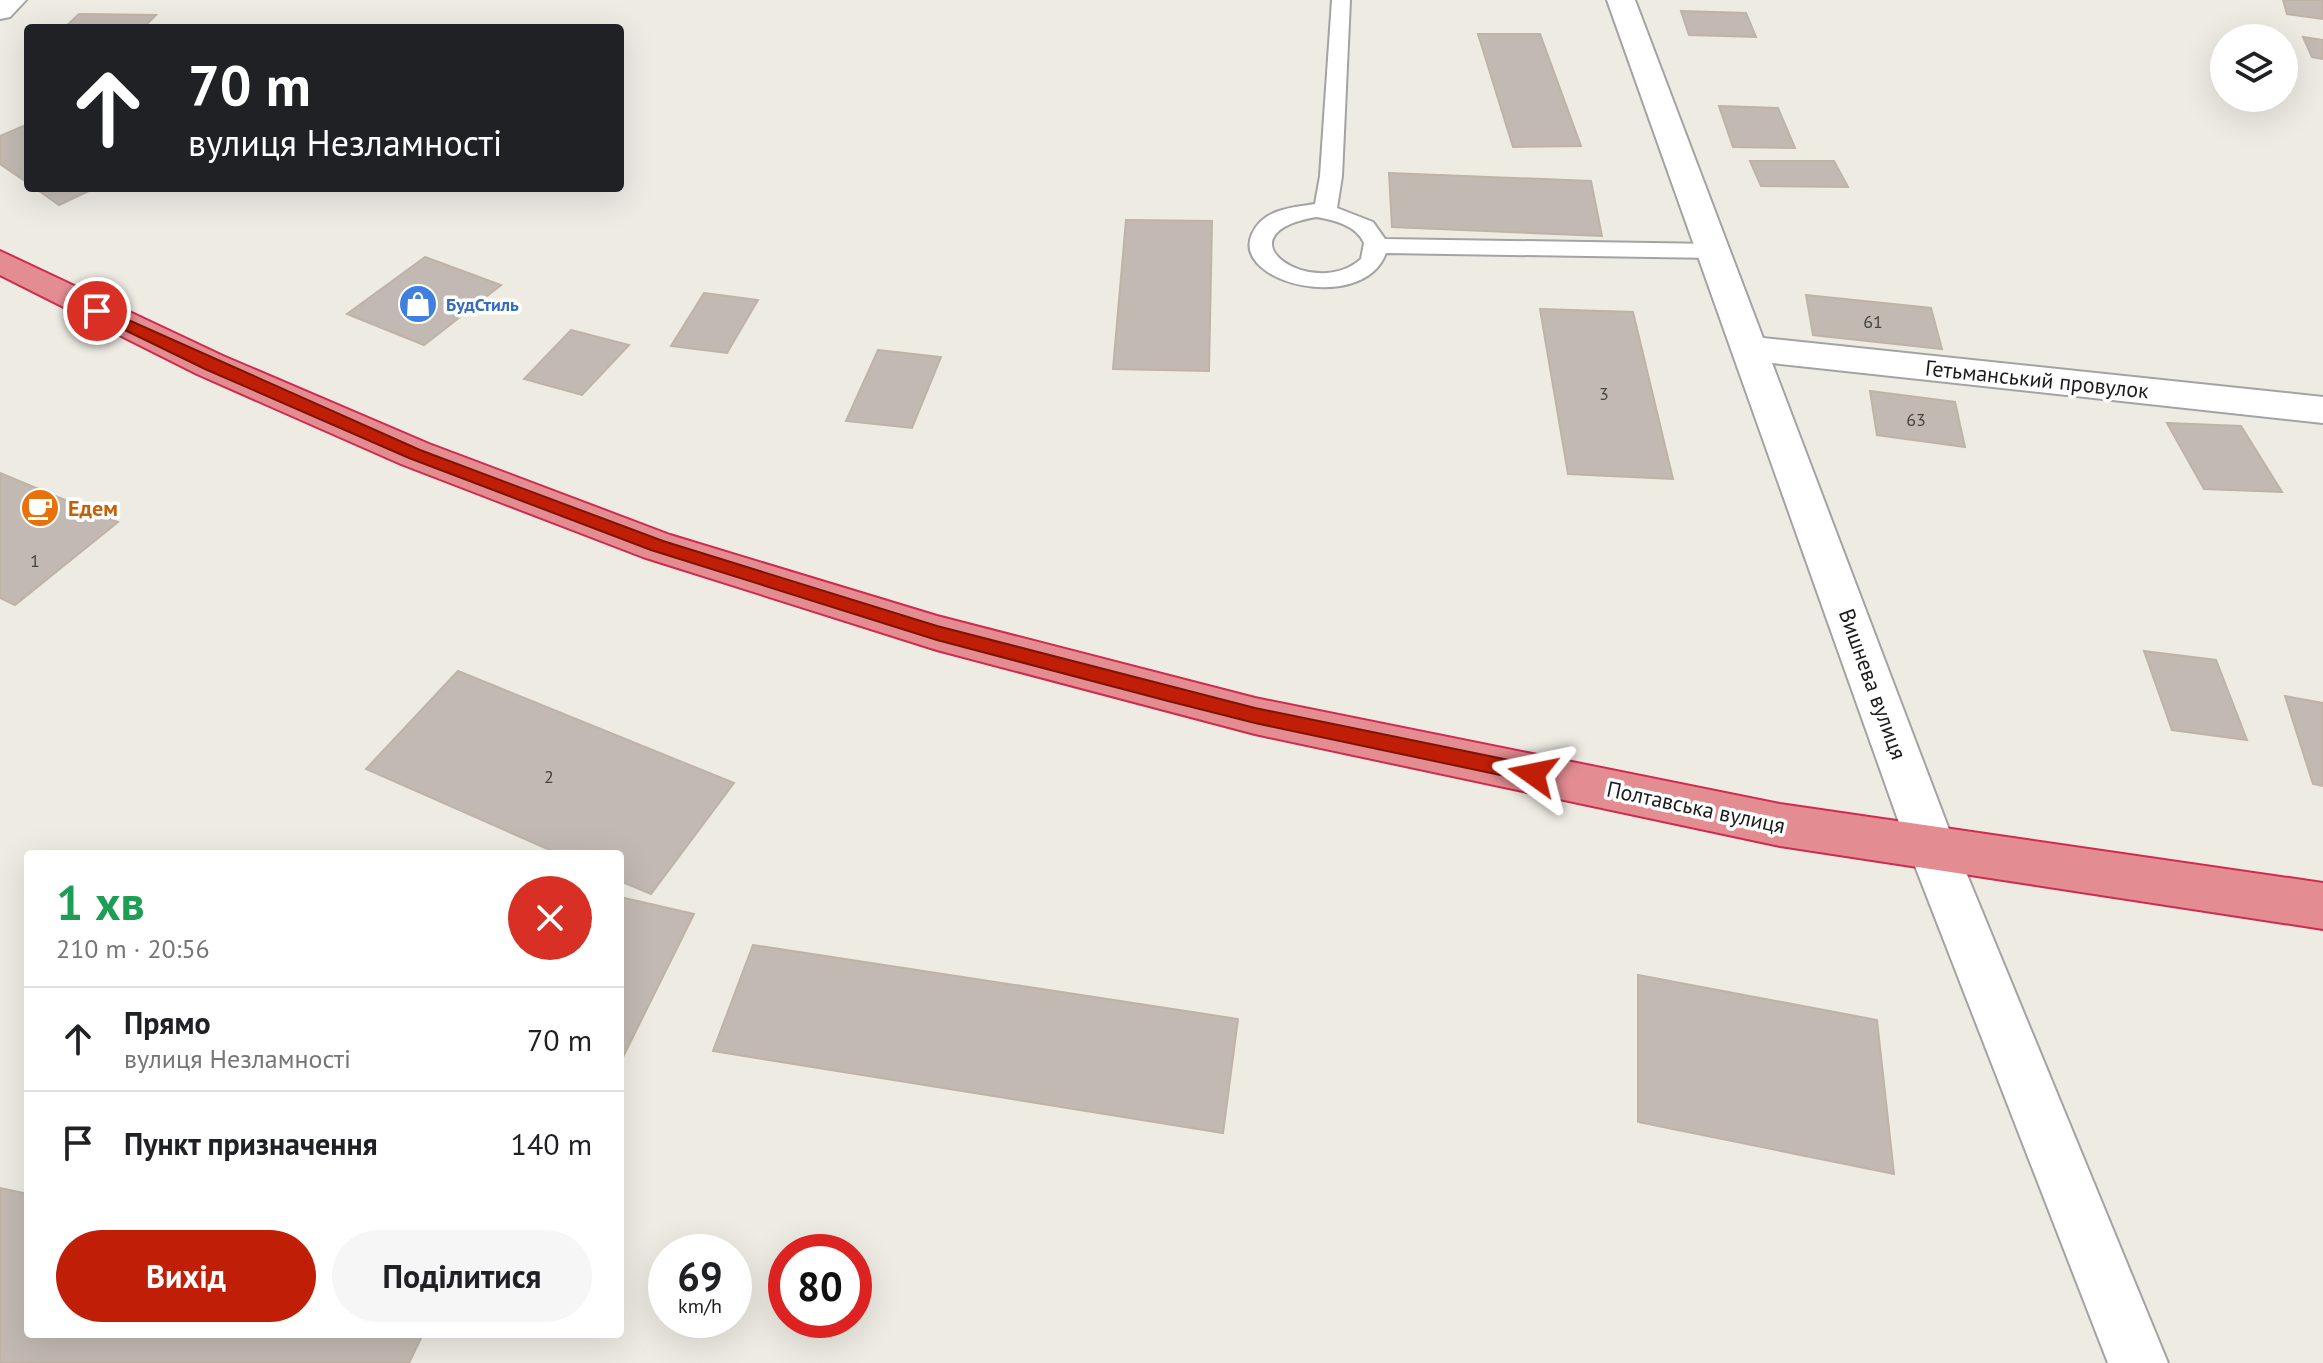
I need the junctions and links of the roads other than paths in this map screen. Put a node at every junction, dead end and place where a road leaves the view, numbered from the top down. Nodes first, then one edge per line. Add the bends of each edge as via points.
1 (12, 0) edge
2 (1341, 0) edge
3 (1621, 0) edge
4 (0, 11) edge
5 (1325, 211) junction
6 (1375, 246) junction
7 (1715, 251) junction
8 (0, 261) edge
9 (1752, 349) junction
10 (2323, 410) edge
11 (1932, 848) junction
12 (2323, 906) edge
13 (2138, 1363) edge

1 - 4 street
2 - 5 lane
3 - 7 street, Вишнева вулиця
5 - 6 lane via 1353,219 1367,229
5 - 6 lane via 1296,212 1267,226 1259,250 1266,261 1298,279 1339,280 1369,264
6 - 7 lane
7 - 9 street, Вишнева вулиця
8 - 11 highway, Полтавська вулиця via 210,365 415,454 657,546 937,633 1255,716 1780,825
9 - 10 street, Гетьманський провулок
9 - 11 street, Вишнева вулиця
11 - 12 highway, Полтавська вулиця
11 - 13 street, Вишнева вулиця

